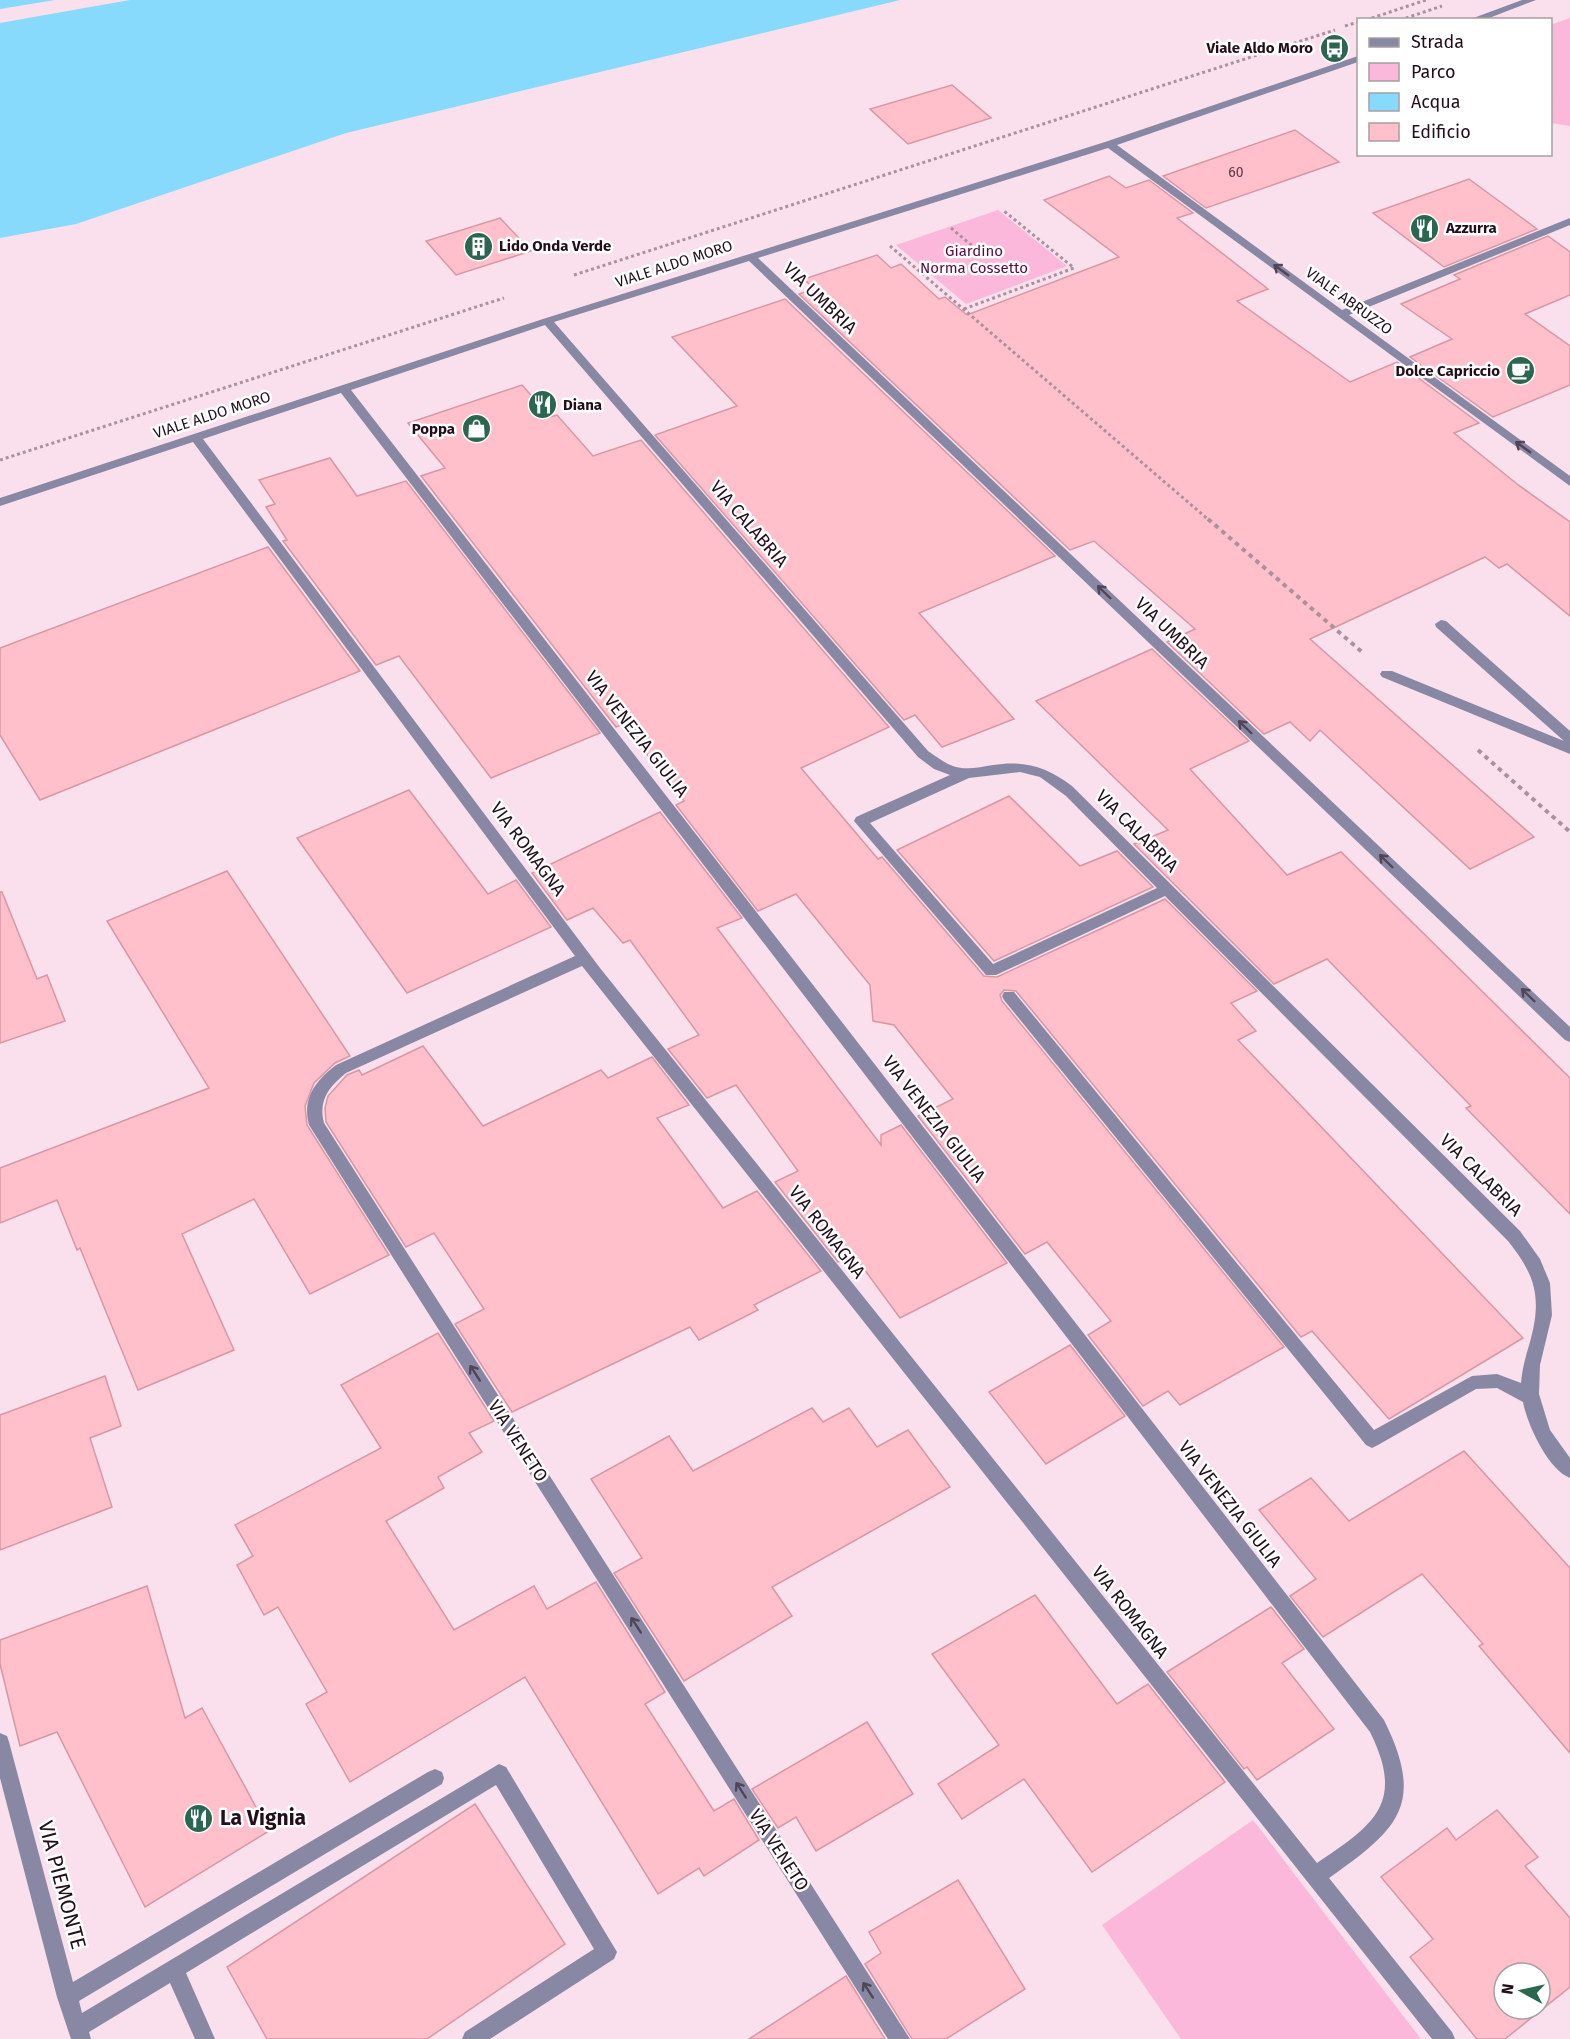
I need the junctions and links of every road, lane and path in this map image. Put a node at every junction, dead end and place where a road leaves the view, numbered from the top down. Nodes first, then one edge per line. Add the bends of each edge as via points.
1 (1426, 0) edge
2 (1531, 0) edge
3 (1450, 3) dead end
4 (1372, 18) edge
5 (1406, 18) edge
6 (1479, 18) edge
7 (1357, 23) edge
8 (1357, 60) edge
9 (1109, 144) junction
10 (1003, 210) dead end
11 (1570, 221) edge
12 (950, 228) dead end
13 (883, 240) dead end
14 (976, 249) dead end
15 (750, 256) junction
16 (566, 278) dead end
17 (511, 296) dead end
18 (963, 309) junction
19 (1341, 314) junction
20 (547, 321) junction
21 (343, 387) junction
22 (195, 436) junction
23 (0, 460) edge
24 (1570, 482) edge
25 (0, 502) edge
26 (1441, 624) dead end
27 (1387, 674) joint
28 (1570, 739) edge
29 (1472, 745) dead end
30 (1570, 749) edge
31 (966, 774) junction
32 (1570, 832) edge
33 (1167, 889) junction
34 (585, 958) junction
35 (1009, 996) dead end
36 (1570, 1036) edge
37 (1531, 1398) junction
38 (1570, 1470) edge
39 (0, 1742) edge
40 (435, 1778) dead end
41 (1315, 1876) junction
42 (174, 1968) junction
43 (67, 1997) junction
44 (79, 2034) edge
45 (205, 2039) edge
46 (472, 2039) edge
47 (900, 2039) edge
48 (1445, 2039) edge

1 - 4 path
2 - 6 street
3 - 5 path
7 - 16 path, VIALE ALDO MORO
8 - 9 street, VIALE ALDO MORO
9 - 15 street, VIALE ALDO MORO
19 -> 9 street, VIALE ABRUZZO
10 - 18 path via 1074,268
11 - 19 street
12 - 14 path
13 - 18 path
15 - 20 street, VIALE ALDO MORO
36 -> 15 street, VIA UMBRIA
17 - 23 path, VIALE ALDO MORO
18 - 27 path
24 -> 19 street, VIALE ABRUZZO
20 - 21 street, VIALE ALDO MORO
20 - 31 street, VIA CALABRIA via 923,754 941,768
21 - 22 street, VIALE ALDO MORO
21 - 41 street, VIA VENEZIA GIULIA via 1377,1726 1393,1765 1391,1805 1372,1833
22 - 25 street, VIALE ALDO MORO
22 - 34 street, VIA ROMAGNA
26 - 28 street
27 - 30 street
29 - 32 path
31 - 33 street, VIA CALABRIA via 1019,769 1048,776 1071,792
31 - 33 street via 861,820 991,971
33 - 37 street, VIA CALABRIA via 1525,1249 1542,1282 1545,1300 1541,1336 1531,1367
34 - 41 street, VIA ROMAGNA
47 -> 34 street, VIA VENETO via 313,1115 319,1088 341,1069
35 - 37 street via 1372,1440 1473,1383 1489,1378
37 - 38 street, VIA CALABRIA via 1549,1445
39 - 43 street, VIA PIEMONTE
40 - 43 street
41 - 48 street, VIA ROMAGNA
42 - 44 street
42 - 45 street
42 - 46 street via 499,1773 607,1952
43 - 44 street, VIA PIEMONTE

